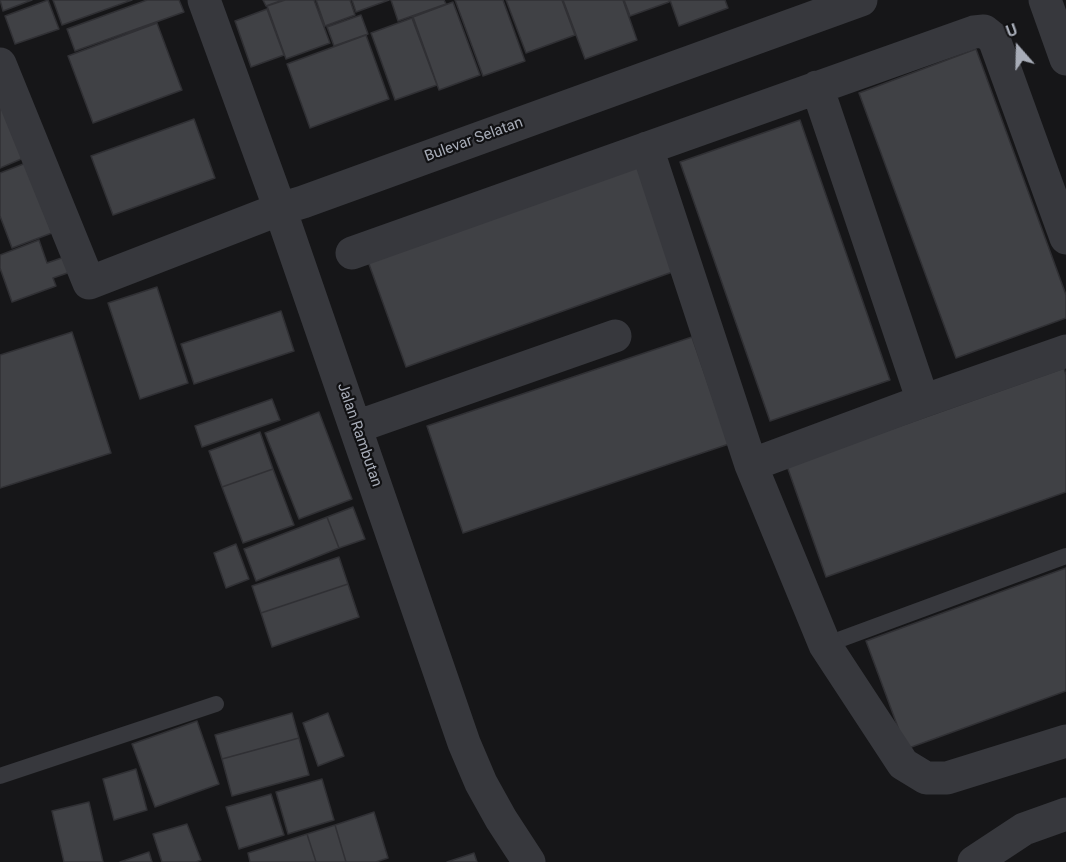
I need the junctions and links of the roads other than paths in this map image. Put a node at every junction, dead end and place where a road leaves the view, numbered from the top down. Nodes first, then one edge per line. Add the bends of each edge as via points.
1 (204, 0) edge
2 (861, 0) edge
3 (1046, 0) edge
4 (1066, 59) edge
5 (0, 64) edge
6 (817, 87) junction
7 (647, 148) junction
8 (280, 209) junction
9 (1066, 238) edge
10 (352, 253) dead end
11 (615, 336) dead end
12 (1066, 351) edge
13 (923, 401) junction
14 (356, 427) junction
15 (751, 465) junction
16 (1066, 556) edge
17 (825, 645) junction
18 (216, 704) dead end
19 (1066, 741) edge
20 (0, 776) edge
21 (1066, 814) edge
22 (1024, 829) junction
23 (529, 862) edge
24 (974, 862) edge
25 (1004, 862) edge

1 - 8 street, Jalan Rambutan
2 - 8 street, Bulevar Selatan
3 - 4 street
5 - 8 street, Bulevar Selatan via 89,283
6 - 7 street
6 - 9 street via 984,31 994,39
6 - 13 street
7 - 10 street
7 - 15 street
8 - 14 street, Jalan Rambutan
11 - 14 street
12 - 13 street
13 - 15 street
14 - 23 street, Jalan Rambutan via 464,743 481,783
15 - 17 street
16 - 17 lane
17 - 19 street via 903,764 926,778 946,778
18 - 20 lane
21 - 22 street
22 - 24 street
22 - 25 street

